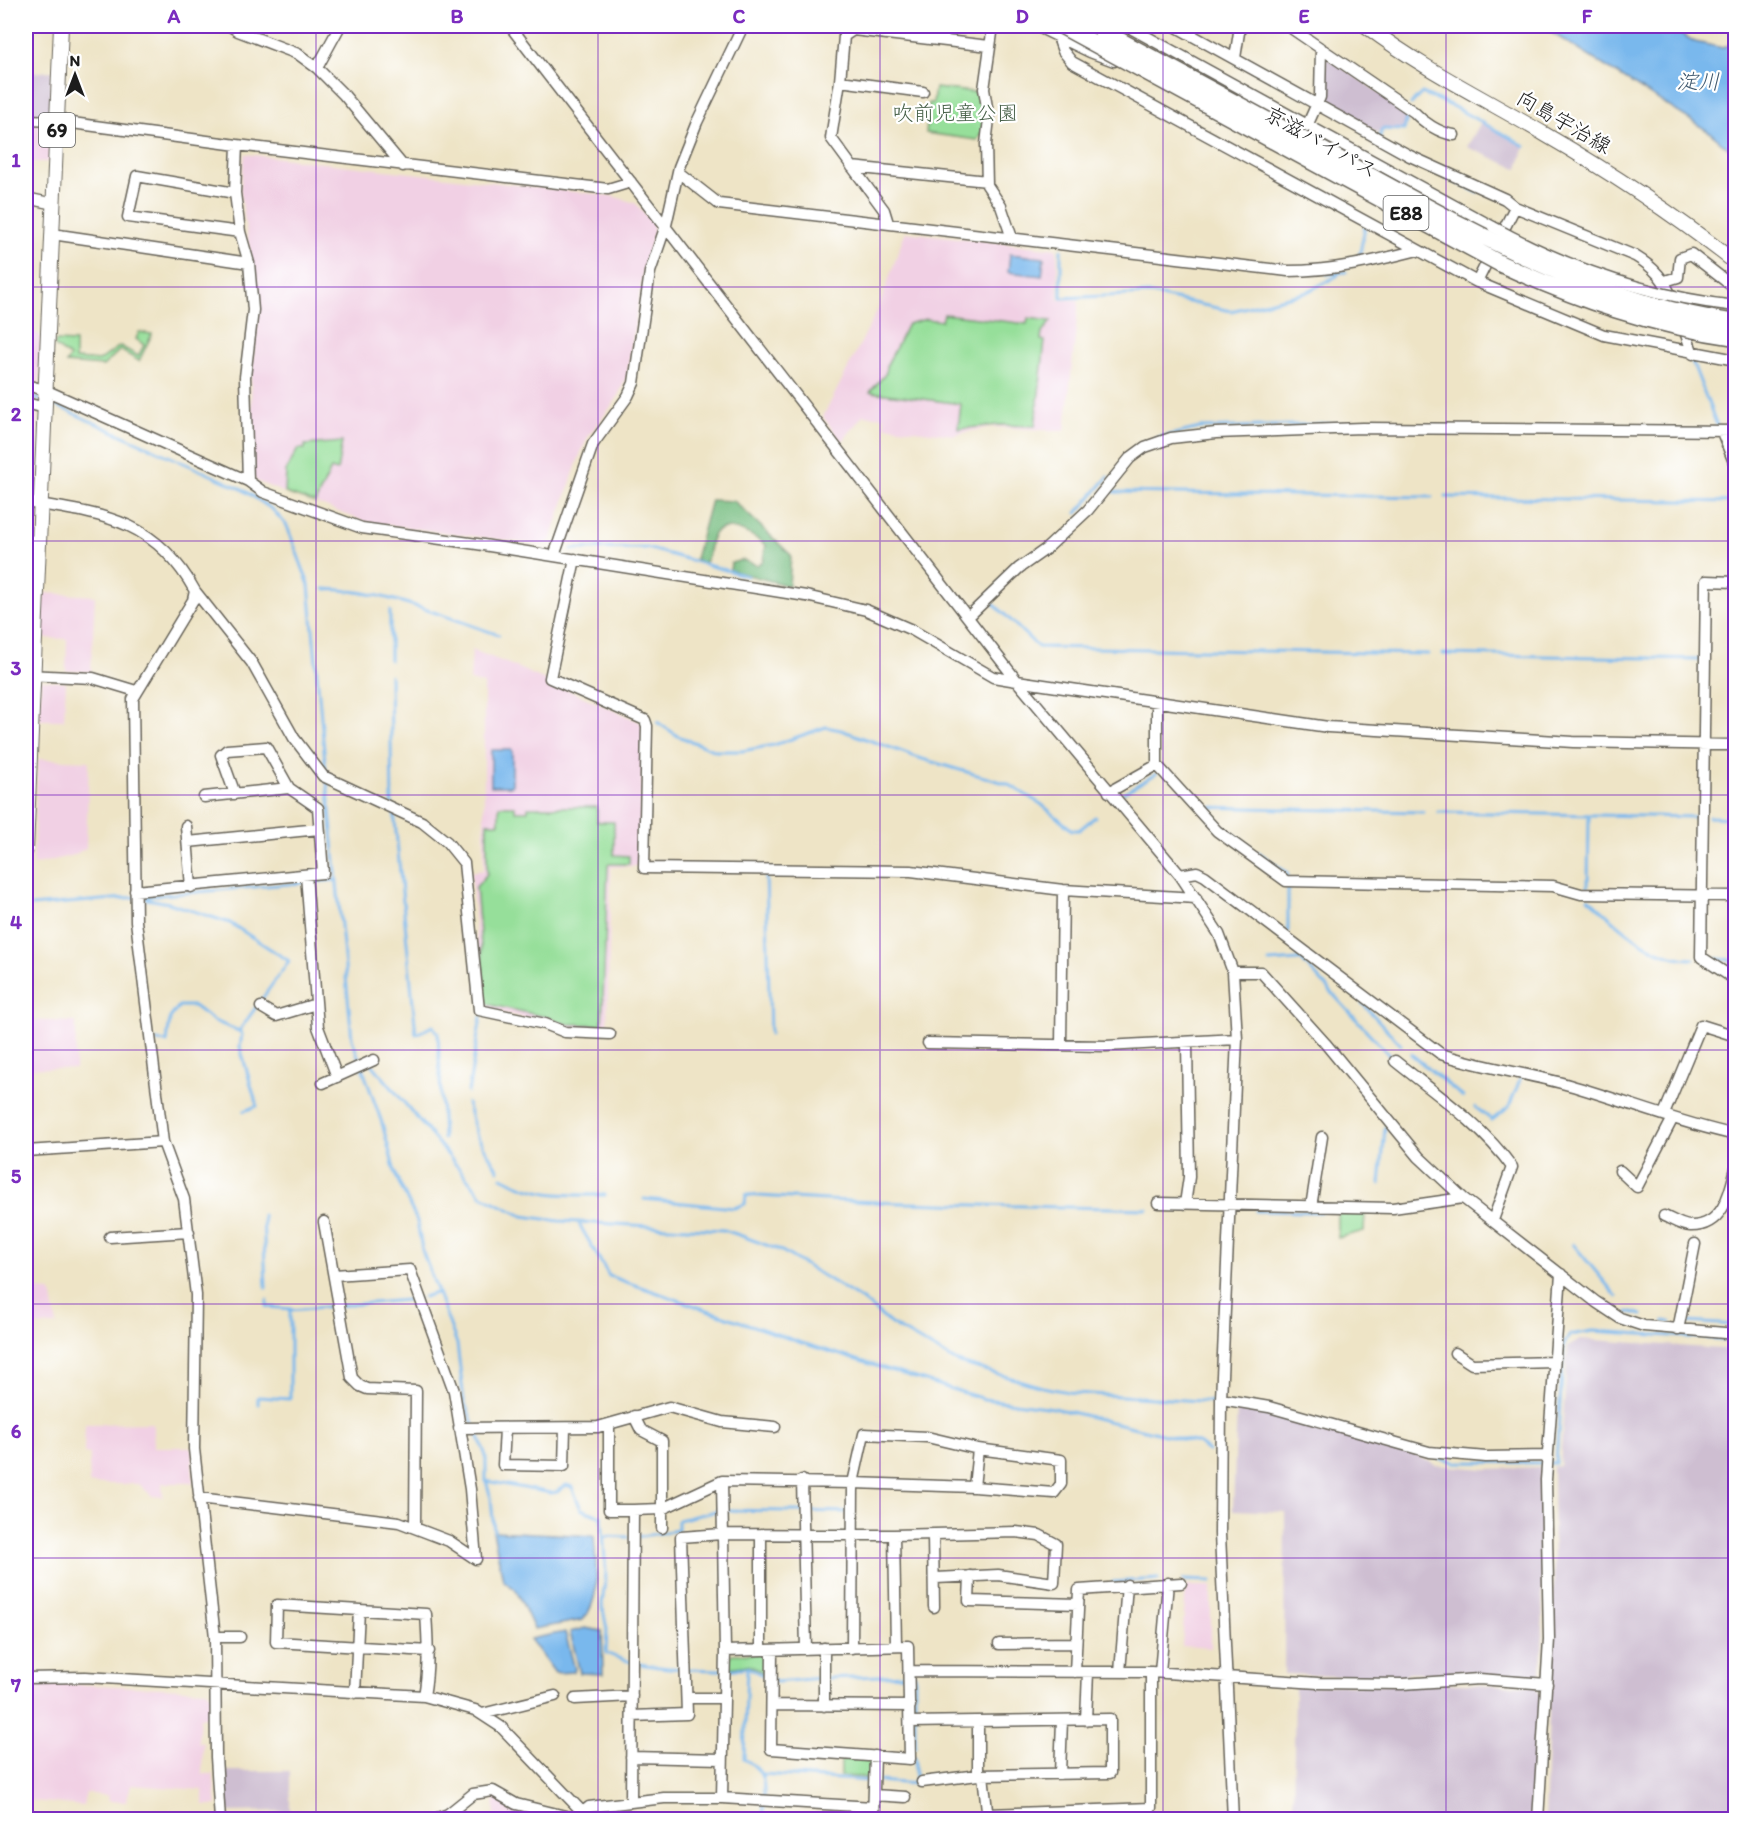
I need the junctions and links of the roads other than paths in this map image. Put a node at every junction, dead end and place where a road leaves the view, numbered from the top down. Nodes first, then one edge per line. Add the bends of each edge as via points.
1 (61, 26) edge
2 (230, 26) edge
3 (340, 26) edge
4 (510, 26) edge
5 (743, 26) edge
6 (993, 26) edge
7 (1036, 26) edge
8 (1127, 26) edge
9 (1175, 26) edge
10 (1240, 26) edge
11 (1288, 26) edge
12 (1366, 26) edge
13 (1062, 29) edge
14 (1102, 31) dead end
15 (989, 46) junction
16 (1322, 48) junction
17 (1235, 58) junction
18 (317, 68) junction
19 (840, 81) junction
20 (923, 92) dead end
21 (1317, 104) junction
22 (26, 120) edge
23 (57, 121) junction
24 (1302, 123) junction
25 (1454, 135) dead end
26 (237, 146) junction
27 (403, 166) junction
28 (852, 167) junction
29 (678, 172) junction
30 (987, 181) junction
31 (631, 182) junction
32 (235, 193) junction
33 (26, 198) edge
34 (54, 204) junction
35 (1515, 207) junction
36 (888, 223) junction
37 (666, 225) junction
38 (240, 232) junction
39 (52, 234) junction
40 (1012, 238) junction
41 (1418, 250) junction
42 (249, 262) junction
43 (1736, 263) edge
44 (1665, 281) junction
45 (1477, 282) junction
46 (1736, 289) edge
47 (1736, 306) edge
48 (1736, 323) edge
49 (1736, 337) edge
50 (1693, 354) junction
51 (1736, 360) edge
52 (26, 385) edge
53 (45, 399) junction
54 (26, 403) edge
55 (1736, 430) edge
56 (1722, 432) junction
57 (1736, 467) edge
58 (248, 481) junction
59 (26, 502) edge
60 (40, 504) junction
61 (32, 541) edge
62 (554, 556) junction
63 (575, 559) junction
64 (1736, 582) edge
65 (195, 591) junction
66 (31, 613) edge
67 (968, 617) junction
68 (30, 675) edge
69 (1017, 681) junction
70 (136, 691) junction
71 (1157, 704) junction
72 (1703, 745) junction
73 (1736, 745) edge
74 (1157, 765) junction
75 (289, 788) junction
76 (1109, 792) junction
77 (235, 794) junction
78 (204, 797) dead end
79 (186, 826) dead end
80 (319, 829) junction
81 (188, 842) junction
82 (26, 850) edge
83 (306, 875) junction
84 (1180, 875) junction
85 (191, 887) junction
86 (1063, 890) junction
87 (135, 896) junction
88 (1701, 896) junction
89 (1736, 896) edge
90 (1196, 898) junction
91 (1233, 972) junction
92 (1736, 980) edge
93 (316, 1005) junction
94 (261, 1006) dead end
95 (610, 1034) dead end
96 (1736, 1036) edge
97 (1237, 1039) junction
98 (1187, 1042) junction
99 (928, 1043) dead end
100 (1061, 1044) junction
101 (374, 1060) dead end
102 (1395, 1061) dead end
103 (337, 1077) junction
104 (323, 1083) dead end
105 (1669, 1116) junction
106 (1736, 1135) edge
107 (1322, 1137) dead end
108 (163, 1142) junction
109 (26, 1151) edge
110 (1736, 1168) edge
111 (1620, 1171) dead end
112 (1463, 1198) junction
113 (1158, 1203) dead end
114 (1185, 1204) junction
115 (1230, 1205) junction
116 (1311, 1207) junction
117 (1664, 1216) dead end
118 (1493, 1220) junction
119 (324, 1222) dead end
120 (189, 1232) junction
121 (110, 1237) dead end
122 (1695, 1244) dead end
123 (1561, 1274) junction
124 (334, 1275) junction
125 (1678, 1330) junction
126 (1736, 1334) edge
127 (1455, 1353) dead end
128 (1554, 1362) junction
129 (1221, 1399) junction
130 (634, 1416) junction
131 (609, 1424) junction
132 (775, 1427) dead end
133 (459, 1428) junction
134 (565, 1428) junction
135 (505, 1429) junction
136 (978, 1449) junction
137 (1548, 1456) junction
138 (802, 1480) junction
139 (722, 1481) junction
140 (853, 1482) junction
141 (974, 1487) junction
142 (199, 1498) junction
143 (662, 1509) junction
144 (633, 1510) junction
145 (416, 1527) junction
146 (662, 1528) dead end
147 (722, 1534) junction
148 (761, 1534) junction
149 (803, 1535) junction
150 (853, 1535) junction
151 (894, 1535) junction
152 (933, 1535) junction
153 (970, 1576) junction
154 (936, 1578) junction
155 (1168, 1583) junction
156 (1181, 1583) dead end
157 (1127, 1585) junction
158 (1078, 1604) junction
159 (934, 1607) dead end
160 (358, 1610) junction
161 (215, 1637) junction
162 (240, 1637) dead end
163 (1076, 1643) junction
164 (999, 1644) dead end
165 (896, 1646) junction
166 (357, 1647) junction
167 (824, 1648) junction
168 (852, 1648) junction
169 (806, 1649) junction
170 (766, 1650) junction
171 (429, 1651) junction
172 (725, 1651) junction
173 (910, 1671) junction
174 (1075, 1672) junction
175 (1088, 1672) junction
176 (1120, 1672) junction
177 (1155, 1672) junction
178 (1228, 1676) junction
179 (26, 1678) edge
180 (1546, 1684) junction
181 (216, 1685) junction
182 (355, 1693) junction
183 (555, 1695) dead end
184 (424, 1696) junction
185 (632, 1696) junction
186 (687, 1698) junction
187 (724, 1698) junction
188 (575, 1699) dead end
189 (772, 1705) junction
190 (824, 1706) junction
191 (910, 1706) junction
192 (482, 1714) junction
193 (632, 1716) junction
194 (1062, 1720) junction
195 (1086, 1720) junction
196 (978, 1721) junction
197 (910, 1722) junction
198 (875, 1756) junction
199 (632, 1757) junction
200 (722, 1759) junction
201 (1060, 1774) junction
202 (981, 1775) junction
203 (922, 1782) dead end
204 (905, 1797) dead end
205 (722, 1798) junction
206 (873, 1801) junction
207 (631, 1802) junction
208 (1061, 1815) edge
209 (988, 1816) edge
210 (585, 1817) edge
211 (220, 1820) edge
212 (432, 1820) edge
213 (873, 1820) edge
214 (1233, 1820) edge
215 (1538, 1820) edge

1 - 23 main road, 69
2 - 18 street via 298,54
3 - 18 street
4 - 31 street
5 - 29 street
6 - 15 street
7 - 13 street
8 - 24 street
9 - 17 street
10 - 17 street
11 - 16 street
12 - 43 main road, 向島宇治線 via 1435,74 1603,169
13 - 24 street via 1128,66 1256,104
13 - 41 street via 1062,51 1072,62
13 - 49 highway, 京滋バイパス / E88, bridge via 1501,264 1624,313
14 - 48 highway, 京滋バイパス / E88, bridge via 1508,250 1626,298
15 - 19 street via 853,30 844,36
15 - 30 street via 984,89 989,119
16 - 21 street
16 - 25 street via 1421,119
17 - 21 street
18 - 27 street
19 - 20 street
19 - 28 street via 831,138
21 - 24 street
21 - 35 street
22 - 23 street
23 - 26 street
23 - 34 main road, 69
24 - 47 street, bridge via 1558,259 1615,281
26 - 27 street
26 - 32 street
27 - 31 street via 608,189
28 - 30 street
28 - 36 street via 884,210
29 - 36 street via 719,204
29 - 37 street
30 - 40 street
31 - 37 street
32 - 38 street
32 - 38 street via 137,176 128,217
33 - 34 street
34 - 39 main road, 69
35 - 44 street via 1635,256 1652,266
35 - 45 street
36 - 40 street
37 - 62 street via 650,272 634,383 593,444
37 - 67 street
38 - 42 street
39 - 42 street
39 - 53 main road, 69
40 - 41 street via 1288,271 1365,263
41 - 45 street
42 - 58 street via 253,310 245,377
44 - 46 street via 1678,277 1680,258 1690,254
44 - 50 street
45 - 50 street via 1604,335
50 - 51 street
52 - 53 street
53 - 54 street
53 - 58 street
53 - 60 main road, 69
55 - 56 street
56 - 57 street
56 - 67 street via 1362,428 1171,438 1145,447 1130,458 1088,510
58 - 62 street via 263,492 362,528
59 - 60 street
60 - 61 main road, 69
60 - 65 street via 89,513 140,531 178,563
61 - 66 main road, 69
62 - 63 street
63 - 69 street via 806,596 866,610 912,630 993,677
63 - 86 street via 550,678 645,720 644,868 911,871
64 - 72 street via 1706,581
65 - 70 street
65 - 95 street via 252,663 294,738 328,778 422,822 447,842 464,863 479,1010 565,1032
66 - 68 main road, 69
67 - 69 street
68 - 70 street via 93,678
68 - 82 main road, 69
69 - 71 street
69 - 76 street
70 - 87 street
71 - 72 street via 1328,727 1573,742
71 - 74 street
72 - 73 street
72 - 88 street
74 - 76 street
74 - 88 street via 1217,831 1286,881 1553,886 1581,894
75 - 77 street
75 - 77 street via 266,747 226,750 221,755
75 - 80 street via 318,808
76 - 84 street
77 - 78 street
79 - 81 street
80 - 81 street
80 - 83 street via 323,873
81 - 85 street
83 - 85 street
83 - 93 street
84 - 90 street
84 - 105 street via 1197,872 1205,876 1441,1054 1568,1084
85 - 87 street
86 - 90 street
86 - 100 street
87 - 108 street
88 - 89 street
88 - 92 street via 1701,957
90 - 91 street via 1219,934
91 - 97 street
91 - 112 street via 1261,972 1419,1157
93 - 94 street via 276,1016
93 - 103 street via 318,1027
96 - 105 street via 1701,1025
97 - 98 street
97 - 115 street
98 - 100 street
98 - 114 street via 1189,1177
99 - 100 street
101 - 103 street
102 - 118 street via 1470,1120 1512,1167
103 - 104 street
105 - 106 street via 1692,1126
105 - 111 street via 1637,1187
107 - 116 street
108 - 109 street
108 - 120 street via 184,1199
110 - 117 street via 1729,1200 1706,1224 1688,1227
112 - 116 street via 1393,1209
112 - 118 street
113 - 114 street
114 - 115 street
115 - 116 street
115 - 129 street
118 - 123 street
119 - 124 street
120 - 121 street
120 - 142 street via 196,1295 194,1449
122 - 125 street
123 - 125 street via 1620,1318
123 - 128 street
124 - 133 street via 410,1270 454,1391
124 - 145 street via 352,1378 360,1386 416,1391
125 - 126 street
127 - 128 street via 1472,1364
128 - 137 street
129 - 137 street via 1269,1407 1429,1452 1486,1457
129 - 178 street via 1220,1534
130 - 131 street
130 - 132 street via 669,1407 722,1422
130 - 143 street via 641,1430 662,1441
131 - 134 street
131 - 144 street via 609,1510
133 - 135 street
133 - 145 street via 476,1559 449,1541
134 - 135 street
134 - 135 street via 564,1466 503,1465
136 - 140 street via 927,1437 864,1434
136 - 141 street
136 - 141 street via 1061,1460 1061,1484 1054,1493
137 - 180 street
138 - 139 street
138 - 140 street
138 - 149 street
139 - 143 street
139 - 147 street
140 - 141 street
140 - 150 street
142 - 145 street
142 - 161 street
143 - 144 street
143 - 146 street
144 - 185 street
147 - 148 street
147 - 172 street
147 - 186 street via 681,1537
148 - 149 street
148 - 170 street
149 - 150 street
149 - 169 street
150 - 151 street
150 - 168 street
151 - 152 street
151 - 165 street
152 - 153 street via 1016,1532 1040,1535 1056,1544 1054,1582
152 - 154 street
153 - 154 street
153 - 158 street via 969,1601
154 - 159 street
155 - 156 street
155 - 157 street
155 - 177 street
157 - 158 street via 1079,1590
157 - 176 street
158 - 163 street
160 - 166 street
160 - 166 street via 277,1605 276,1642
160 - 171 street via 426,1614
161 - 162 street
161 - 181 street
163 - 164 street
163 - 174 street
165 - 168 street
165 - 173 street via 909,1646
166 - 171 street
166 - 182 street
167 - 168 street
167 - 169 street
167 - 190 street
169 - 170 street
170 - 172 street
170 - 189 street
171 - 184 street
172 - 187 street
173 - 174 street
173 - 191 street
174 - 175 street
175 - 176 street
175 - 195 street
176 - 177 street
177 - 178 street
177 - 208 street via 1151,1808
178 - 180 street via 1318,1683 1402,1684 1479,1679
178 - 214 street
179 - 181 street
180 - 215 street
181 - 182 street
181 - 211 street
182 - 184 street
183 - 192 street
184 - 192 street
185 - 188 street
185 - 193 street
186 - 187 street
186 - 193 street via 687,1714
187 - 200 street
189 - 190 street
189 - 198 street via 771,1749
190 - 191 street
191 - 197 street
192 - 210 street via 501,1727
193 - 199 street
194 - 195 street
194 - 196 street
194 - 201 street
195 - 201 street via 1110,1719 1110,1773
196 - 197 street
196 - 202 street
197 - 198 street via 910,1759
198 - 206 street
199 - 200 street
199 - 207 street
200 - 205 street
201 - 202 street
202 - 203 street
202 - 209 street
204 - 206 street
205 - 206 street
205 - 207 street
206 - 213 street
207 - 210 street via 589,1807
208 - 209 street
210 - 212 street via 516,1804 493,1791 473,1794 448,1814

